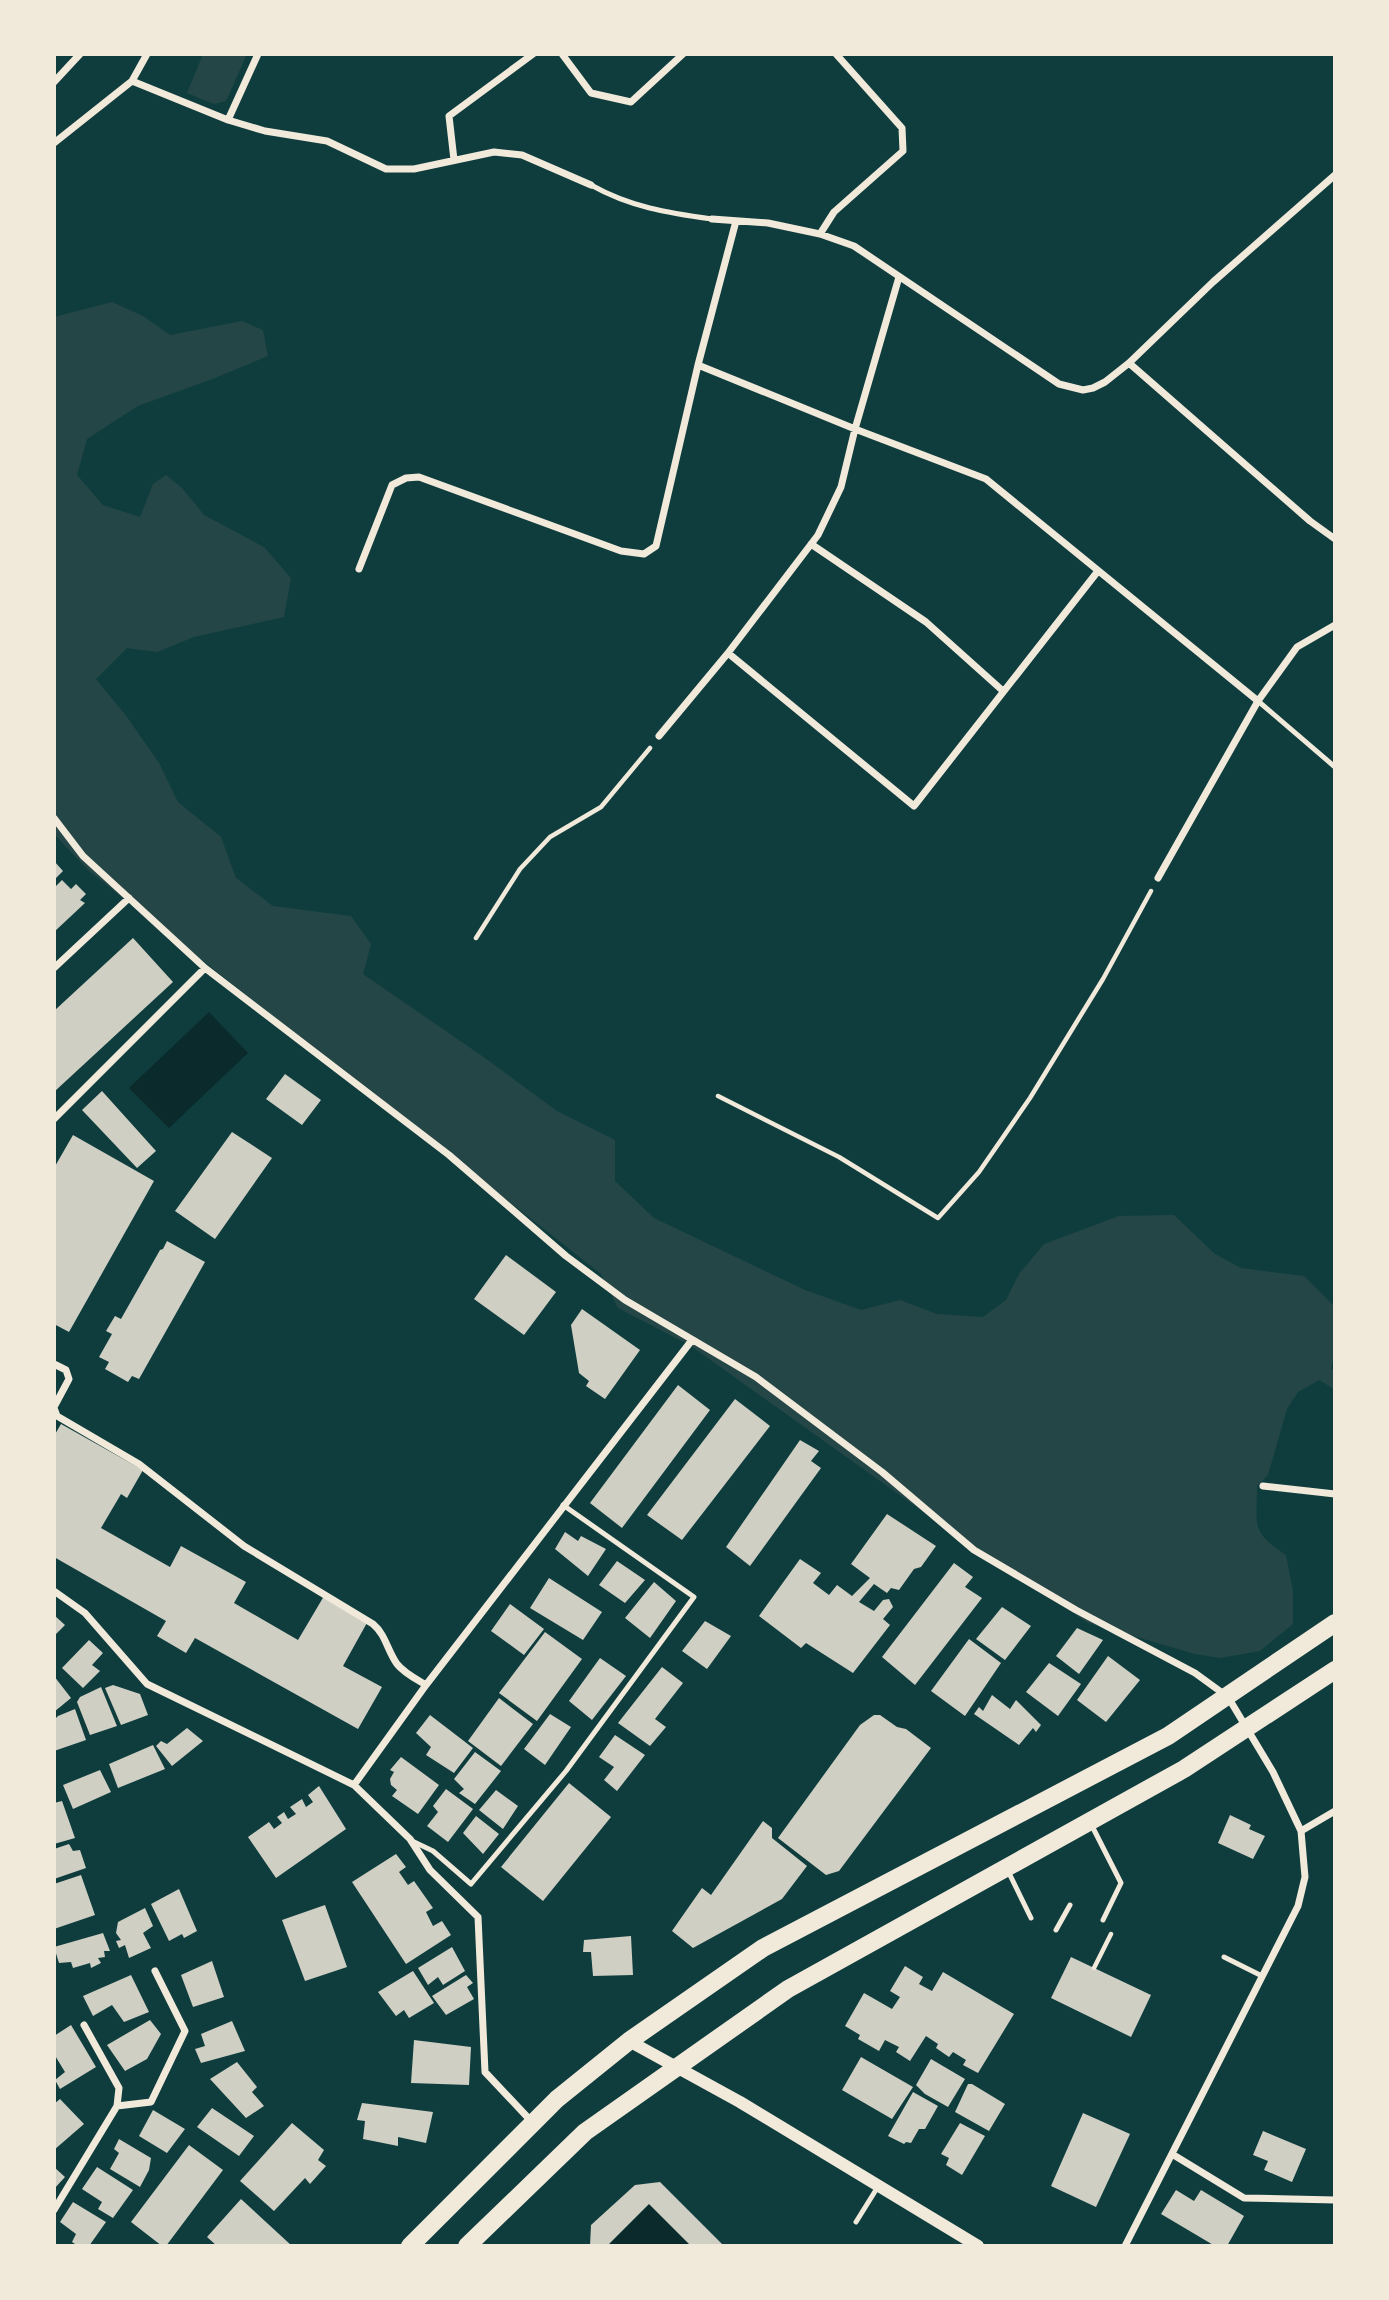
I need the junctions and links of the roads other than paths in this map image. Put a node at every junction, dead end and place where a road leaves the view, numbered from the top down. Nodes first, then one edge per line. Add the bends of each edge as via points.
1 (80, 54) edge
2 (147, 54) edge
3 (258, 54) edge
4 (533, 54) edge
5 (562, 54) edge
6 (683, 54) edge
7 (836, 54) edge
8 (132, 81) junction
9 (54, 82) edge
10 (228, 120) junction
11 (54, 144) edge
12 (454, 160) junction
13 (1335, 175) edge
14 (592, 186) joint
15 (712, 219) joint
16 (736, 221) junction
17 (820, 234) junction
18 (898, 277) junction
19 (1129, 363) junction
20 (698, 365) junction
21 (855, 429) junction
22 (1335, 539) edge
23 (811, 544) junction
24 (359, 569) dead end
25 (1098, 571) junction
26 (1335, 625) edge
27 (728, 653) junction
28 (1003, 691) junction
29 (1258, 701) junction
30 (659, 736) road end
31 (1335, 767) edge
32 (54, 818) edge
33 (1158, 878) road end
34 (130, 898) junction
35 (54, 968) edge
36 (205, 968) junction
37 (54, 1119) edge
38 (692, 1340) junction
39 (54, 1364) edge
40 (54, 1408) edge
41 (1263, 1486) dead end
42 (1335, 1494) edge
43 (564, 1505) junction
44 (54, 1591) edge
45 (1335, 1623) edge
46 (1335, 1670) edge
47 (426, 1685) junction
48 (1228, 1697) junction
49 (1247, 1729) junction
50 (354, 1785) junction
51 (1335, 1811) edge
52 (1090, 1822) junction
53 (1301, 1831) junction
54 (410, 1839) junction
55 (1006, 1868) junction
56 (1070, 1905) dead end
57 (1031, 1918) dead end
58 (1103, 1920) dead end
59 (1056, 1930) dead end
60 (1224, 1957) dead end
61 (155, 1971) dead end
62 (1262, 1976) junction
63 (84, 2025) dead end
64 (629, 2041) junction
65 (675, 2067) junction
66 (117, 2106) junction
67 (533, 2122) junction
68 (1172, 2154) junction
69 (878, 2185) junction
70 (1335, 2200) edge
71 (54, 2210) edge
72 (856, 2222) dead end
73 (410, 2246) edge
74 (467, 2246) edge
75 (978, 2246) edge
76 (1125, 2246) edge

1 - 9 street
2 - 8 street
3 - 10 street
4 - 12 street via 449,116
5 - 6 street via 591,93 631,102
7 - 17 street via 902,128 902,151 834,212
8 - 10 street
8 - 11 street
10 - 12 street via 327,141 386,169 414,169
12 - 14 street via 494,152 522,155
13 - 19 street
14 - 15 lane via 639,207
15 - 16 street
16 - 17 street
16 - 20 street
17 - 18 street via 854,246
18 - 19 street via 1059,384 1077,390 1093,388
18 - 21 street
19 - 22 street
20 - 21 street
20 - 24 street via 656,546 644,554 621,551 419,477 393,485
21 - 23 street via 841,487
21 - 25 street via 986,479
23 - 27 street
23 - 28 street via 926,622
25 - 28 street
25 - 29 street
26 - 29 street via 1297,647
27 - 28 street via 914,806
27 - 30 street
29 - 31 lane
29 - 33 street
32 - 34 street via 83,856
34 - 35 street
34 - 36 street
36 - 37 street
36 - 38 street via 449,1155 566,1256 625,1300
38 - 43 street
38 - 48 street via 756,1377 882,1472 974,1550 1195,1672
39 - 40 street via 66,1370 69,1379
40 - 47 street via 57,1416 139,1464 244,1546 373,1624 384,1633 403,1671
41 - 42 street
43 - 47 street
43 - 54 lane via 694,1597 566,1771 471,1884 433,1851
44 - 50 street via 85,1613 148,1684
45 - 48 main road
46 - 49 main road
47 - 50 street
48 - 49 street
48 - 64 main road via 1168,1736 763,1948
49 - 52 main road
49 - 53 street
50 - 54 street
51 - 53 street
52 - 55 main road
52 - 58 lane via 1121,1883
53 - 62 street via 1303,1891
54 - 67 street via 430,1870 478,1917 485,2072
55 - 57 lane
55 - 65 main road via 788,1989
56 - 59 lane
60 - 62 lane
61 - 66 street via 185,2031 151,2102
62 - 68 street
63 - 66 street via 119,2088
64 - 65 street
64 - 67 main road
65 - 69 street
65 - 74 main road via 585,2132
66 - 71 street
67 - 73 main road
68 - 70 street via 1244,2199
68 - 76 street
69 - 72 lane
69 - 75 street

